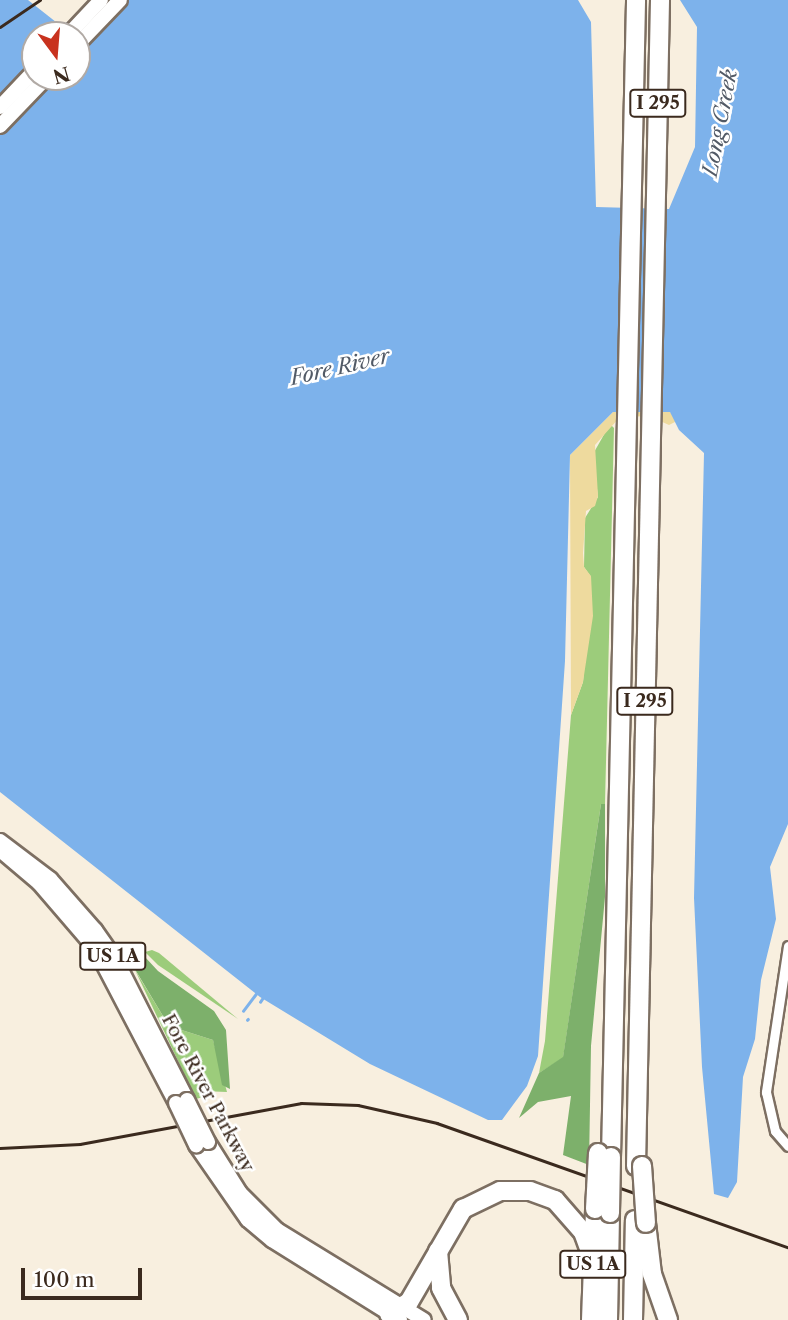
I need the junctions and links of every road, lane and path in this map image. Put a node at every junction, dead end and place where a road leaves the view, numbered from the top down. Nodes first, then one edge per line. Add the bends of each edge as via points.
1 (101, 0) edge
2 (120, 0) edge
3 (634, 0) edge
4 (660, 0) edge
5 (81, 21) edge
6 (91, 30) edge
7 (21, 85) edge
8 (34, 91) edge
9 (0, 107) edge
10 (0, 126) edge
11 (0, 841) edge
12 (0, 850) edge
13 (788, 946) edge
14 (637, 1097) joint
15 (182, 1101) junction
16 (788, 1146) edge
17 (603, 1211) junction
18 (641, 1222) junction
19 (438, 1251) junction
20 (593, 1259) junction
21 (397, 1314) edge
22 (424, 1320) edge
23 (458, 1320) edge
24 (591, 1320) edge
25 (608, 1320) edge
26 (633, 1320) edge
27 (668, 1320) edge

1 - 5 main road
2 - 6 main road
3 - 17 highway, I 295, bridge via 614,963
4 - 14 highway, I 295
7 - 9 main road
8 - 10 main road
11 - 15 main road, Fore River Parkway / US 1A via 50,879 116,960
12 - 15 main road, Fore River Parkway / US 1A via 39,883 95,948
13 - 16 street via 766,1092 772,1124
14 - 18 highway, US 1A, bridge
15 - 21 main road, Fore River Parkway / US 1A, bridge via 227,1185 252,1215
17 - 20 highway, US 1A
17 - 25 highway, I 295
18 - 26 highway
18 - 27 highway, US 1A
19 - 20 highway via 463,1209 485,1196 517,1190 555,1200 583,1232
19 - 21 highway
19 - 23 highway via 441,1288
20 - 24 highway, US 1A
21 - 22 main road, Fore River Parkway / US 1A

